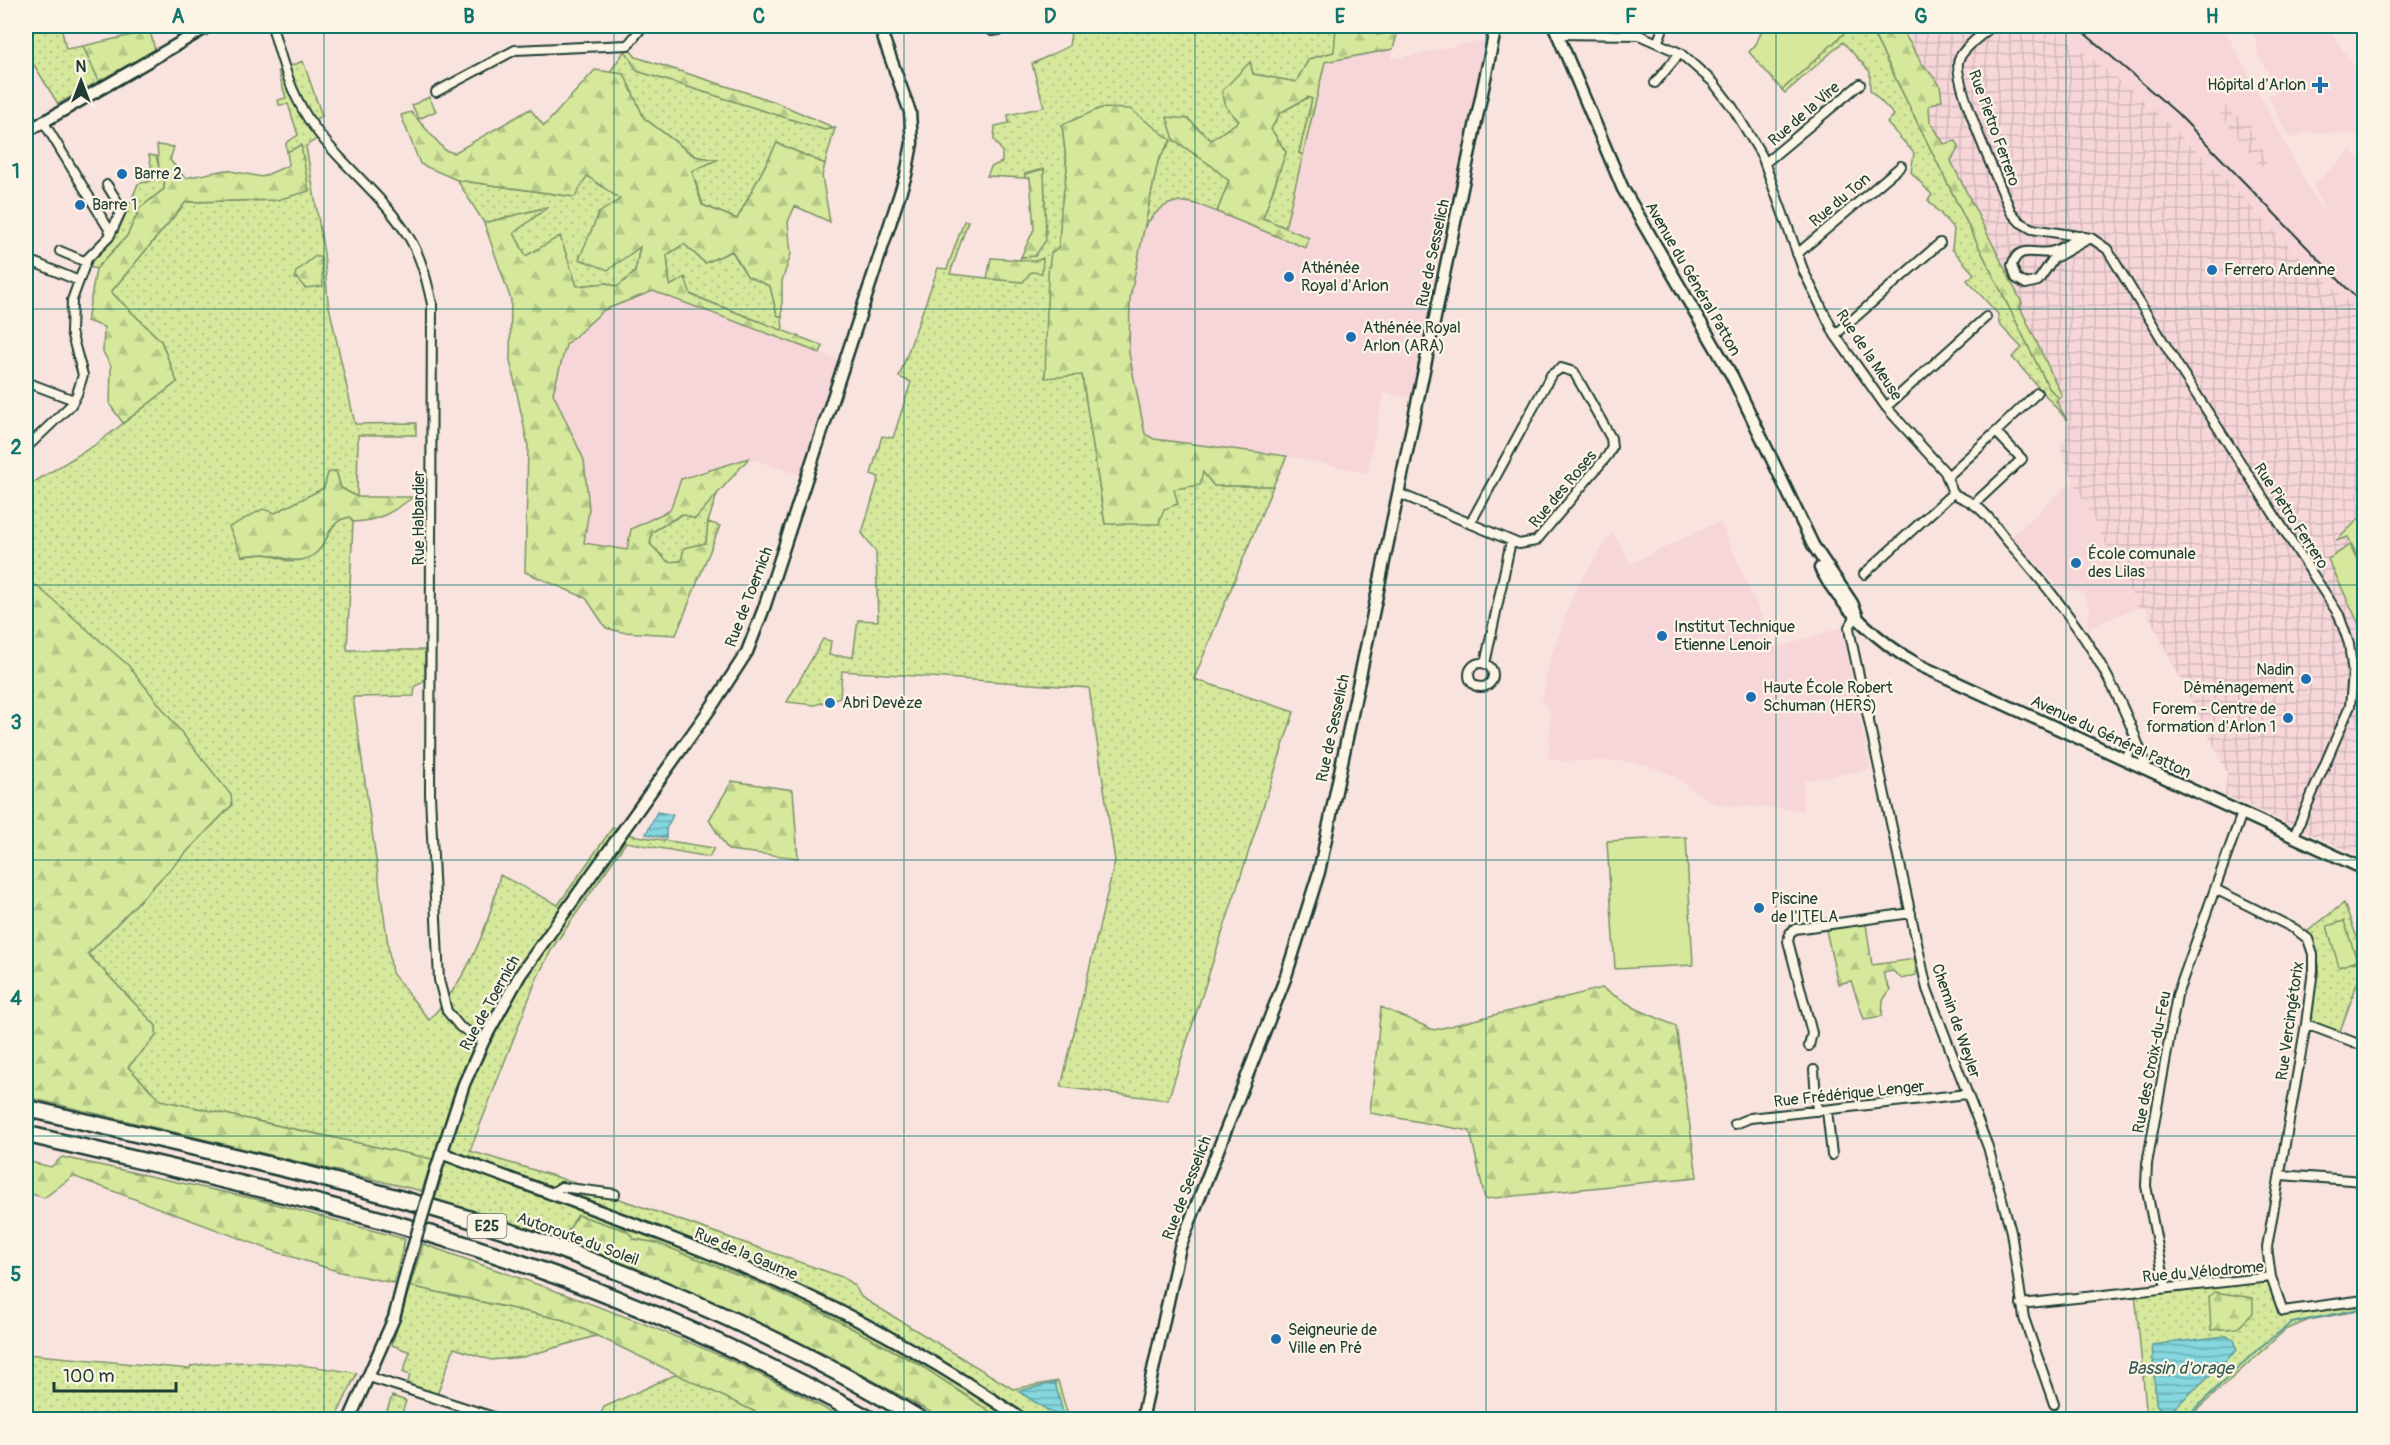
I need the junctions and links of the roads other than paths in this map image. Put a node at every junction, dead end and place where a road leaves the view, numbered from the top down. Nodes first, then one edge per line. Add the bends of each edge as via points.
1 (209, 26) edge
2 (272, 26) edge
3 (643, 26) edge
4 (879, 26) edge
5 (1025, 26) edge
6 (1496, 26) edge
7 (1664, 26) edge
8 (1992, 26) edge
9 (991, 28) edge
10 (1556, 30) edge
11 (1577, 36) junction
12 (1658, 41) junction
13 (1563, 48) junction
14 (1680, 53) junction
15 (1655, 83) dead end
16 (1860, 84) dead end
17 (436, 92) dead end
18 (43, 121) junction
19 (26, 132) edge
20 (1765, 163) junction
21 (1901, 166) dead end
22 (107, 184) dead end
23 (110, 231) junction
24 (2081, 236) junction
25 (2091, 238) junction
26 (1940, 243) dead end
27 (60, 251) dead end
28 (1797, 254) junction
29 (26, 259) edge
30 (86, 262) junction
31 (79, 281) junction
32 (1986, 317) dead end
33 (1835, 335) junction
34 (26, 382) edge
35 (2037, 393) dead end
36 (74, 400) junction
37 (1886, 407) junction
38 (1996, 432) junction
39 (26, 448) edge
40 (1947, 477) junction
41 (1398, 493) junction
42 (1953, 493) junction
43 (1974, 504) junction
44 (1470, 524) junction
45 (1511, 541) junction
46 (1864, 574) dead end
47 (1860, 619) junction
48 (1485, 664) dead end
49 (2136, 735) junction
50 (2125, 759) junction
51 (2147, 769) junction
52 (2242, 813) junction
53 (2294, 836) junction
54 (2364, 869) edge
55 (2215, 890) junction
56 (1911, 913) junction
57 (2306, 1024) junction
58 (484, 1040) junction
59 (1809, 1046) dead end
60 (2364, 1046) edge
61 (1814, 1070) dead end
62 (1967, 1094) junction
63 (26, 1108) edge
64 (1827, 1110) junction
65 (1817, 1111) junction
66 (1735, 1124) dead end
67 (26, 1134) edge
68 (441, 1153) junction
69 (1832, 1155) dead end
70 (2280, 1175) junction
71 (2364, 1181) edge
72 (550, 1194) junction
73 (615, 1194) dead end
74 (2271, 1277) junction
75 (2166, 1288) junction
76 (2364, 1300) edge
77 (2021, 1304) junction
78 (369, 1377) junction
79 (2054, 1404) dead end
80 (349, 1419) edge
81 (503, 1419) edge
82 (871, 1419) edge
83 (921, 1419) edge
84 (1023, 1419) edge
85 (1142, 1419) edge

1 - 18 main road
2 - 58 street, Rue Halbardier via 299,103 321,136 411,240 423,266 432,304 430,795 439,980 447,1011 460,1027
3 - 17 street via 628,45 515,50
4 - 58 main road, Rue de Toernich via 910,112 912,143 906,175 747,652 520,975
5 - 9 street
6 - 41 main road, Rue de Sesselich
7 - 12 street
8 - 24 street, Rue Pietro Ferrero via 1959,58 1957,68 1960,85 2011,212 2032,229
10 - 11 street, Rue de la Meuse
10 - 13 main road, Avenue du Général Patton
11 - 12 street, Rue de la Meuse via 1629,35
11 - 13 street
12 - 14 street, Rue de la Meuse
13 - 47 main road, Avenue du Général Patton via 1623,189 1732,376 1827,582
14 - 15 street
14 - 20 street, Rue de la Meuse via 1713,82
16 - 20 street, Rue de la Vire
18 - 19 main road
18 - 23 street
20 - 28 street, Rue de la Meuse
21 - 28 street, Rue du Ton
22 - 23 street via 122,209
23 - 30 street
24 - 25 street, Rue Pietro Ferrero
24 - 25 street via 2049,252 2020,253 2012,265 2016,278 2026,284 2038,281 2053,259
25 - 53 street, Rue Pietro Ferrero via 2107,249 2339,615 2346,634 2353,674 2350,706
26 - 33 street
27 - 30 street
28 - 33 street, Rue de la Meuse
29 - 31 street
30 - 31 street
31 - 36 street via 72,300 71,332 83,375
32 - 37 street
33 - 37 street, Rue de la Meuse
34 - 36 street
35 - 38 street
36 - 39 street
37 - 40 street, Rue de la Meuse
38 - 40 street
38 - 43 street via 2022,459
40 - 42 street, Rue de la Meuse
41 - 44 street, Rue des Roses
41 - 85 main road, Rue de Sesselich via 1319,872 1285,979 1180,1247
42 - 43 street
42 - 46 street
43 - 49 street via 2049,588 2083,633 2105,668
44 - 45 street, Rue des Roses
44 - 45 street, Rue des Roses via 1551,375 1561,368 1574,372 1611,438 1611,452 1545,534 1530,543
45 - 48 street
47 - 50 main road, Avenue du Général Patton via 1906,658
47 - 56 street, Chemin de Weyler via 1849,627
49 - 50 street
49 - 51 street
50 - 51 main road, Avenue du Général Patton
51 - 52 main road, Avenue du Général Patton
52 - 53 main road, Avenue du Général Patton
52 - 55 street, Rue des Croix-du-Feu
53 - 54 main road, Avenue du Général Patton
55 - 57 street, Rue Vercingétorix via 2308,939 2313,970
55 - 75 street, Rue des Croix-du-Feu via 2177,995 2147,1164 2146,1186
56 - 59 street via 1795,929 1790,933 1788,941 1812,1033
56 - 62 street, Chemin de Weyler via 1927,988
57 - 60 street
57 - 70 street, Rue Vercingétorix
58 - 68 main road, Rue de Toernich via 464,1084
61 - 65 street
62 - 64 street, Rue Frédérique Lenger
62 - 77 street, Chemin de Weyler via 2000,1187
63 - 83 highway, Autoroute du Soleil / E25 via 335,1182 538,1242 610,1268 759,1332
64 - 65 street, Rue Frédérique Lenger
64 - 69 street
65 - 66 street, Rue Frédérique Lenger via 1750,1118
67 - 82 highway, E25 via 316,1203 528,1265 677,1324
68 - 72 main road, Rue de la Gaume
68 - 78 main road, Rue de Toernich, bridge via 394,1318
70 - 71 street
70 - 74 street, Rue Vercingétorix via 2267,1247
72 - 73 street via 561,1186
72 - 84 main road, Rue de la Gaume via 716,1256 807,1296 923,1356
74 - 75 street, Rue du Vélodrome
74 - 76 street, Rue du Vélodrome via 2283,1311
75 - 77 street, Rue du Vélodrome
77 - 79 street, Chemin de Weyler
78 - 80 main road
78 - 81 street

